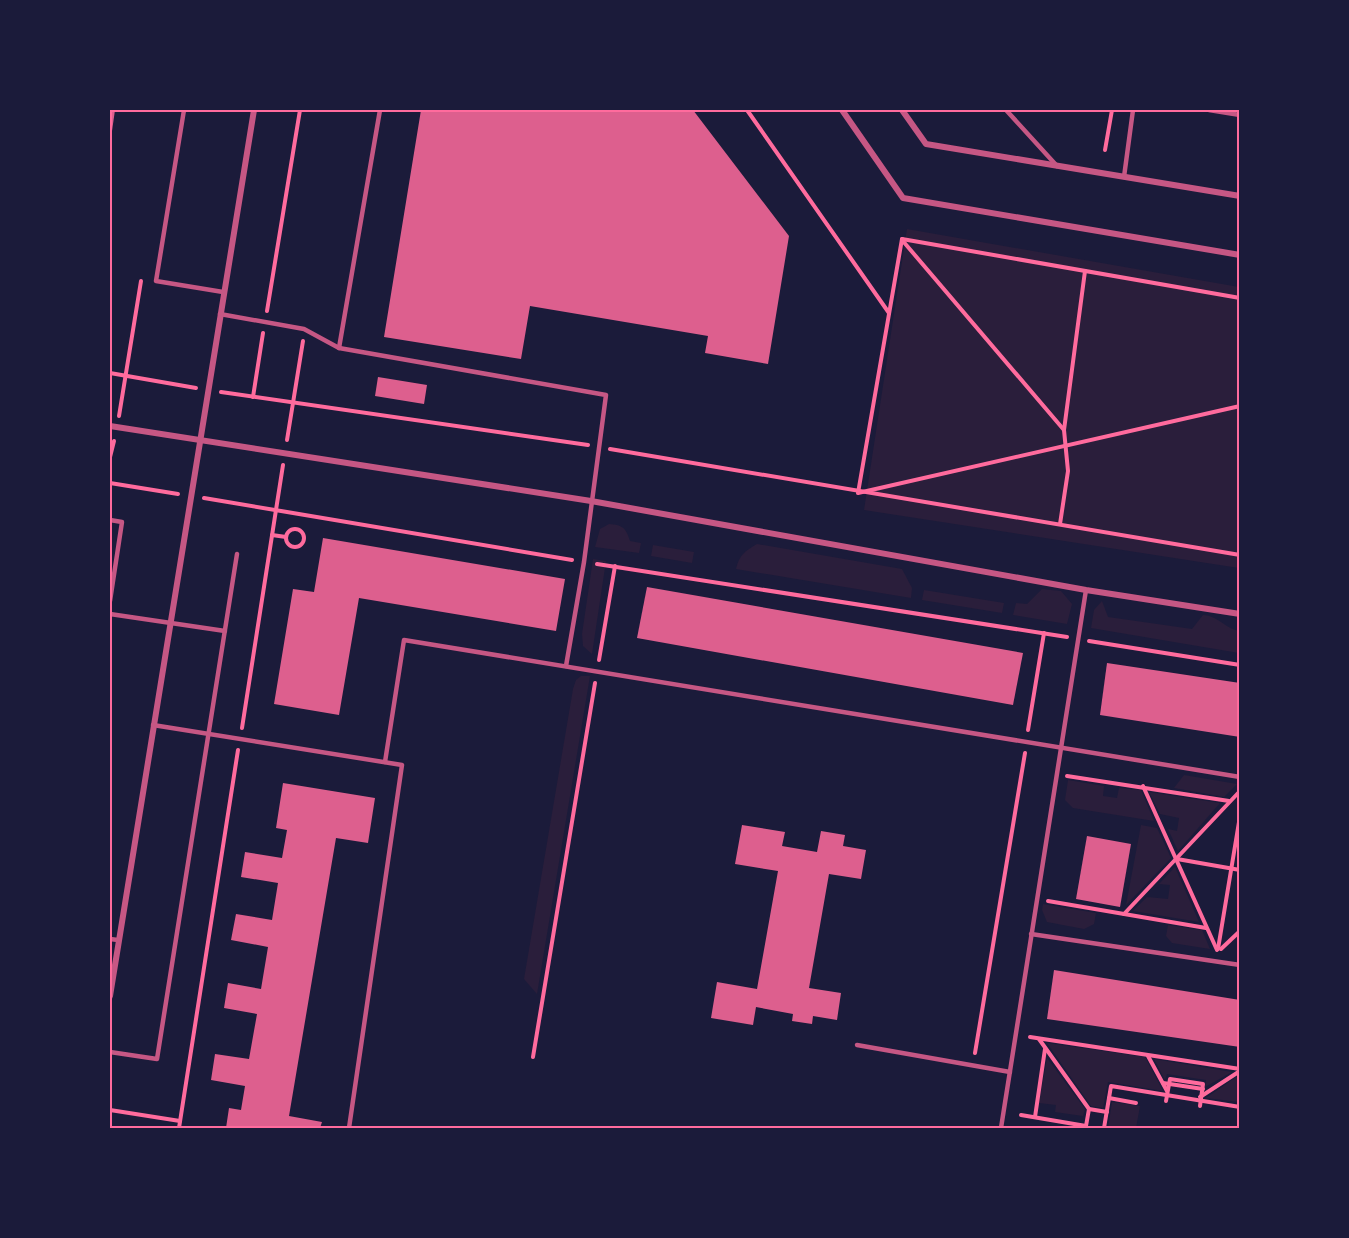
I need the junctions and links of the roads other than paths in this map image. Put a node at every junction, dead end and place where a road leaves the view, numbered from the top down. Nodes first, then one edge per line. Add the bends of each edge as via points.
1 (184, 110) edge
2 (254, 110) edge
3 (380, 110) edge
4 (842, 110) edge
5 (903, 110) edge
6 (1006, 110) edge
7 (1133, 110) edge
8 (1209, 110) edge
9 (1239, 114) edge
10 (1057, 166) junction
11 (1124, 177) junction
12 (1239, 196) edge
13 (1239, 255) edge
14 (223, 292) junction
15 (220, 314) junction
16 (339, 348) junction
17 (110, 426) edge
18 (199, 440) junction
19 (591, 501) junction
20 (110, 520) edge
21 (237, 554) dead end
22 (1086, 590) junction
23 (110, 601) edge
24 (110, 614) edge
25 (1239, 614) edge
26 (169, 623) junction
27 (225, 631) junction
28 (566, 666) junction
29 (153, 725) junction
30 (209, 734) junction
31 (1060, 748) junction
32 (385, 762) junction
33 (1239, 777) edge
34 (1031, 934) junction
35 (110, 939) edge
36 (118, 940) junction
37 (1239, 965) edge
38 (110, 996) edge
39 (857, 1045) dead end
40 (110, 1052) edge
41 (1010, 1072) junction
42 (349, 1128) edge
43 (1001, 1128) edge

1 - 14 lane via 156,281
2 - 14 street
3 - 16 lane
4 - 13 street via 903,198
5 - 10 street via 926,144
6 - 10 lane
7 - 11 lane
8 - 9 lane
10 - 11 street
11 - 12 street
14 - 15 street
15 - 16 lane via 304,329
15 - 18 street
16 - 19 lane via 606,395
17 - 18 street
18 - 19 street
18 - 26 street
19 - 22 street
19 - 28 lane
20 - 23 lane via 122,522
21 - 27 lane
22 - 25 street
22 - 31 lane
24 - 26 lane
26 - 27 lane
26 - 29 street
27 - 30 lane
28 - 31 lane
28 - 32 lane via 404,640
29 - 30 lane
29 - 36 street
30 - 32 lane
30 - 40 lane via 157,1059
31 - 33 lane
31 - 34 lane
32 - 42 lane via 402,765
34 - 37 lane
34 - 41 lane
35 - 36 lane
36 - 38 street
39 - 41 lane
41 - 43 lane

